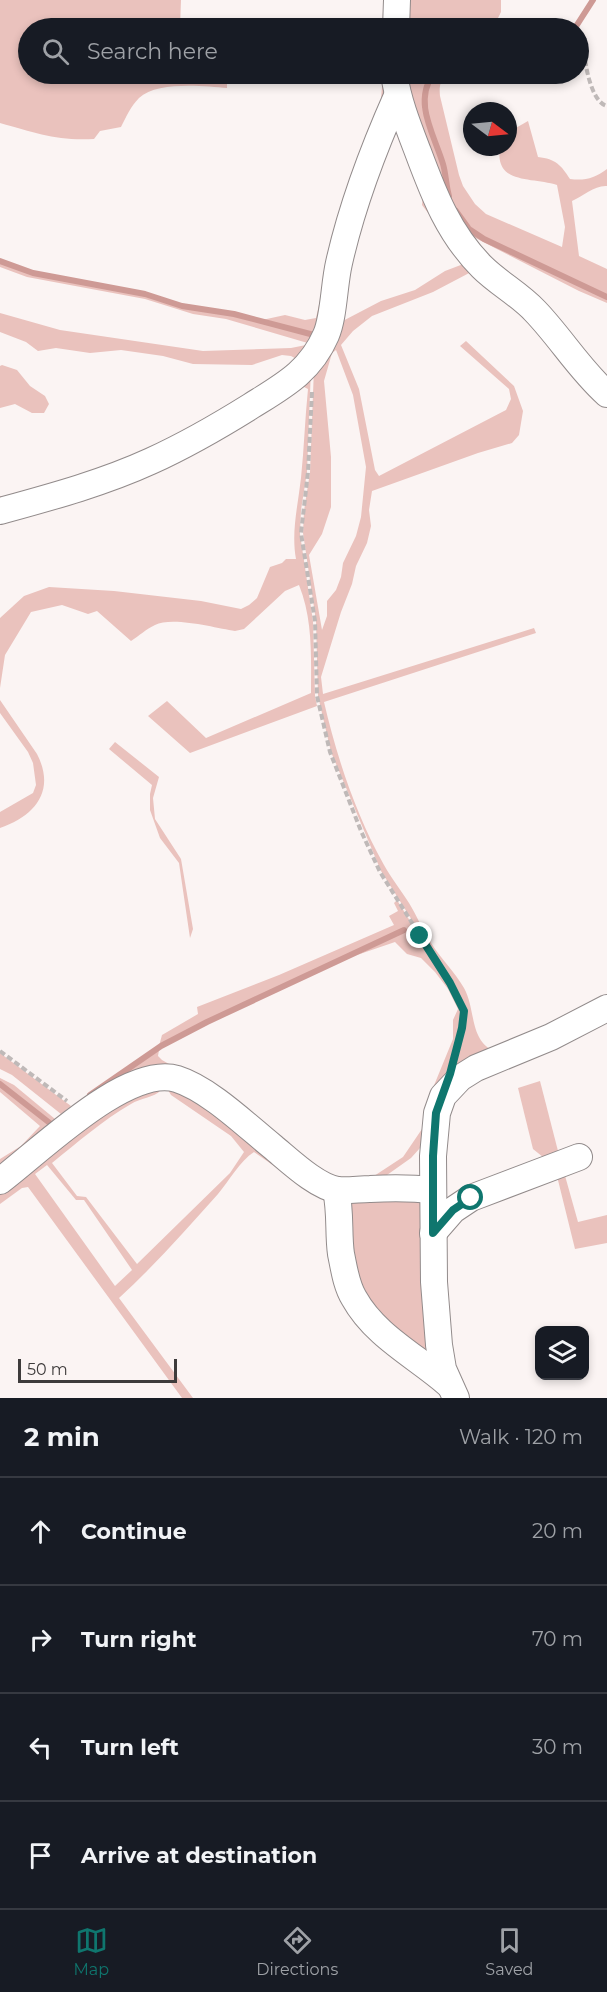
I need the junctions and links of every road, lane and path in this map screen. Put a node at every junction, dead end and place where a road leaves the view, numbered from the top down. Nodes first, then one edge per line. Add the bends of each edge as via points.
1 (397, 0) edge
2 (396, 18) edge
3 (589, 76) edge
4 (395, 85) edge
5 (607, 106) edge
6 (313, 359) junction
7 (607, 394) edge
8 (0, 511) edge
9 (607, 1008) edge
10 (0, 1051) edge
11 (453, 1062) dead end
12 (83, 1115) junction
13 (579, 1157) dead end
14 (0, 1181) edge
15 (336, 1190) junction
16 (433, 1190) junction
17 (433, 1233) junction
18 (452, 1391) edge

1 - 2 street
3 - 5 path via 600,103
4 - 6 street via 354,208 327,334
4 - 7 street via 435,198 451,229 483,268 534,310 576,363
6 - 8 street via 296,378 151,461 62,494
6 - 11 path via 301,534 315,621 316,696 330,752 380,872 460,999 464,1011
9 - 16 street via 460,1078 443,1096 436,1113
10 - 12 path
12 - 14 street
12 - 15 street via 135,1083 175,1079 189,1084 239,1118 313,1179
13 - 17 street via 471,1198 453,1210
15 - 16 street
15 - 18 street via 341,1250 353,1297 388,1338 426,1365
16 - 17 street
17 - 18 street via 439,1345

